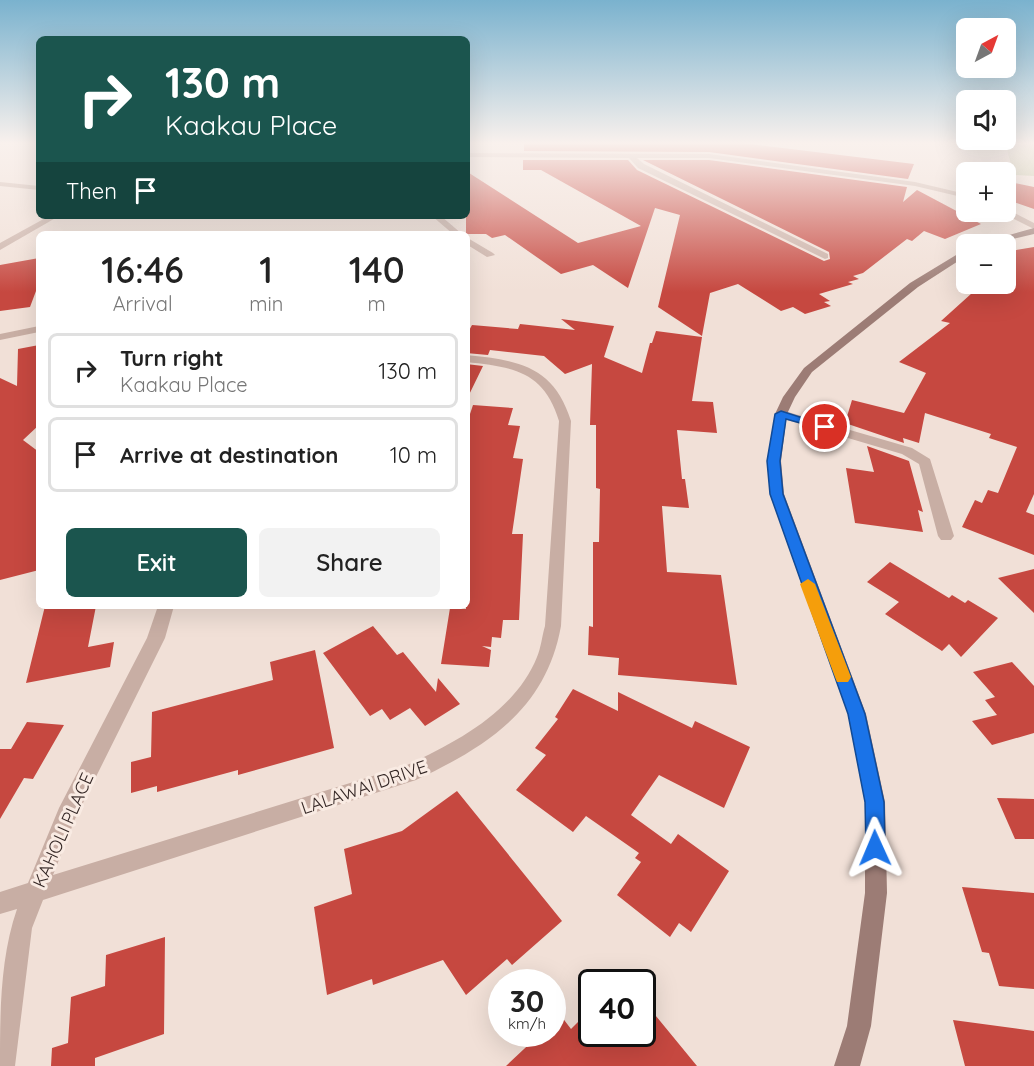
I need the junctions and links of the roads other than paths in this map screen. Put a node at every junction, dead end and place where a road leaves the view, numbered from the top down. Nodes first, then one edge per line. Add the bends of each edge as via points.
1 (696, 193) edge
2 (1016, 217) edge
3 (50, 219) edge
4 (440, 219) edge
5 (1034, 226) edge
6 (454, 231) edge
7 (1031, 234) edge
8 (1016, 237) edge
9 (470, 242) edge
10 (0, 247) edge
11 (490, 255) dead end
12 (825, 256) dead end
13 (956, 257) edge
14 (36, 330) edge
15 (0, 337) edge
16 (470, 358) edge
17 (781, 414) junction
18 (946, 536) dead end
19 (165, 609) edge
20 (36, 893) junction
21 (0, 903) edge
22 (2, 1066) edge
23 (847, 1066) edge

1 - 12 street
2 - 5 street
3 - 10 street
4 - 6 street
7 - 8 street
9 - 11 street
13 - 17 street via 939,266 823,356 796,386
14 - 15 street
16 - 20 street, LALAWAI DRIVE via 503,362 534,373 553,389 565,421 554,626 545,658 527,692 496,723 453,754 409,774
17 - 18 street via 906,451 925,462
17 - 23 street via 774,461 777,494 856,714 874,802 876,893 859,1026
19 - 20 street, KAHOLI PLACE via 156,638 66,815
20 - 21 street, LALAWAI DRIVE
20 - 22 street, KAHOLI PLACE via 21,928

